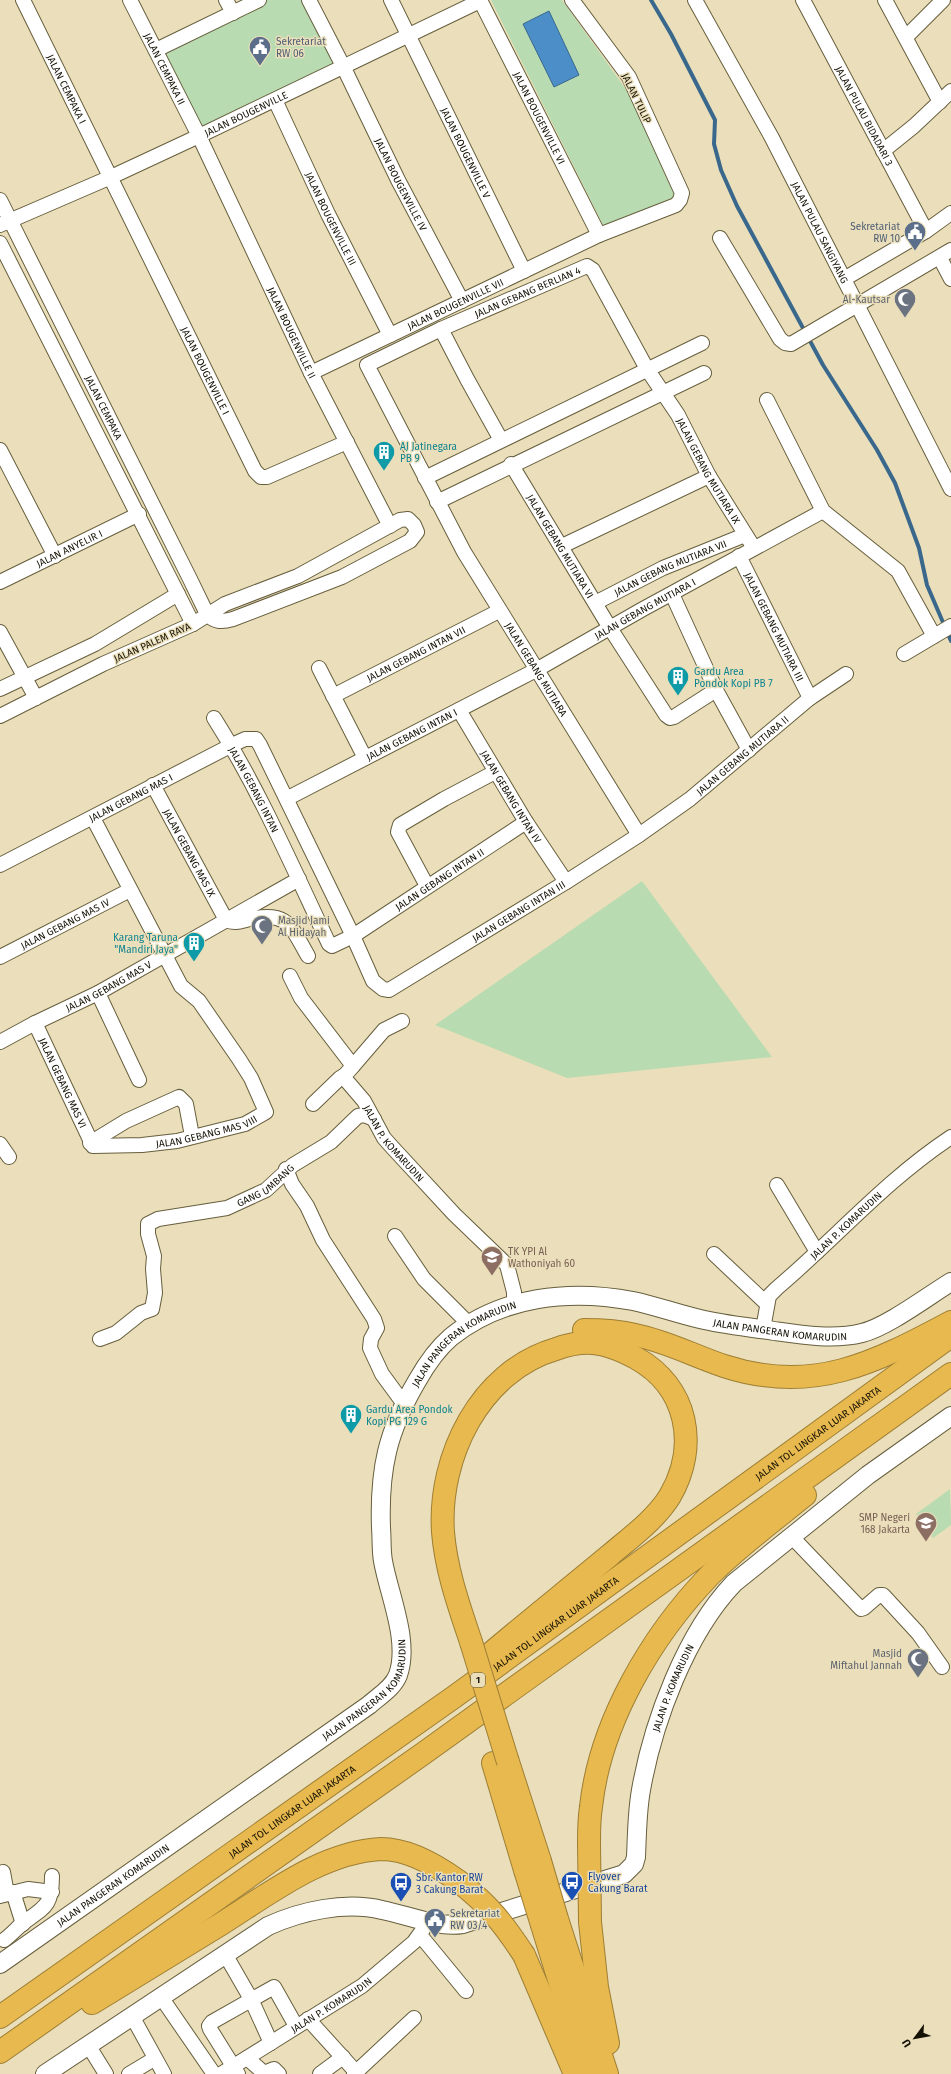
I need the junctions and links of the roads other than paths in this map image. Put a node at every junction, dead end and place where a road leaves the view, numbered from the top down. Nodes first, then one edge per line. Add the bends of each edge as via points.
1 (23, 0) edge
2 (130, 0) edge
3 (226, 0) edge
4 (259, 0) edge
5 (309, 0) edge
6 (391, 0) edge
7 (480, 0) edge
8 (572, 0) edge
9 (696, 0) edge
10 (803, 0) edge
11 (885, 0) edge
12 (943, 0) edge
13 (233, 13) junction
14 (408, 34) junction
15 (906, 37) junction
16 (156, 50) junction
17 (343, 66) junction
18 (951, 91) edge
19 (275, 100) junction
20 (940, 102) junction
21 (199, 136) junction
22 (883, 151) junction
23 (111, 177) junction
24 (0, 200) edge
25 (676, 205) joint
26 (951, 213) edge
27 (5, 222) edge
28 (926, 231) junction
29 (599, 235) junction
30 (720, 238) dead end
31 (0, 243) edge
32 (946, 254) edge
33 (524, 271) junction
34 (844, 279) junction
35 (951, 279) edge
36 (462, 301) junction
37 (857, 305) junction
38 (441, 329) junction
39 (390, 335) junction
40 (702, 343) dead end
41 (647, 370) junction
42 (311, 373) junction
43 (704, 373) dead end
44 (664, 393) junction
45 (767, 400) dead end
46 (501, 440) junction
47 (347, 442) junction
48 (0, 450) edge
49 (511, 464) junction
50 (709, 476) junction
51 (424, 478) junction
52 (951, 488) edge
53 (437, 502) junction
54 (822, 511) junction
55 (138, 514) junction
56 (390, 526) junction
57 (745, 535) junction
58 (562, 546) junction
59 (754, 548) junction
60 (55, 556) junction
61 (739, 556) junction
62 (0, 582) edge
63 (178, 594) junction
64 (672, 594) junction
65 (597, 602) junction
66 (499, 611) junction
67 (207, 614) junction
68 (193, 624) junction
69 (951, 626) edge
70 (610, 628) junction
71 (0, 632) edge
72 (935, 635) junction
73 (904, 654) dead end
74 (319, 668) dead end
75 (536, 670) junction
76 (846, 674) dead end
77 (24, 678) junction
78 (0, 689) edge
79 (716, 690) junction
80 (333, 696) junction
81 (36, 698) junction
82 (810, 698) junction
83 (459, 710) junction
84 (0, 716) edge
85 (214, 718) dead end
86 (232, 745) junction
87 (749, 750) junction
88 (365, 758) junction
89 (495, 772) junction
90 (153, 785) junction
91 (288, 798) junction
92 (92, 818) junction
93 (526, 822) junction
94 (639, 835) junction
95 (0, 865) edge
96 (299, 879) junction
97 (566, 882) junction
98 (427, 886) junction
99 (130, 890) junction
100 (226, 920) junction
101 (353, 936) junction
102 (166, 956) junction
103 (308, 956) dead end
104 (0, 957) edge
105 (290, 976) dead end
106 (397, 986) joint
107 (98, 993) junction
108 (402, 1021) dead end
109 (34, 1023) junction
110 (0, 1042) edge
111 (349, 1071) junction
112 (139, 1080) dead end
113 (313, 1104) dead end
114 (374, 1119) junction
115 (192, 1136) junction
116 (951, 1137) edge
117 (90, 1143) junction
118 (0, 1144) edge
119 (9, 1157) dead end
120 (286, 1170) junction
121 (776, 1185) dead end
122 (395, 1236) dead end
123 (817, 1252) junction
124 (714, 1254) dead end
125 (951, 1282) edge
126 (514, 1303) junction
127 (767, 1304) junction
128 (951, 1322) edge
129 (469, 1324) junction
130 (763, 1329) junction
131 (951, 1336) edge
132 (100, 1339) dead end
133 (943, 1380) edge
134 (404, 1404) junction
135 (951, 1416) edge
136 (791, 1536) junction
137 (464, 1644) junction
138 (942, 1667) dead end
139 (346, 1774) junction
140 (3, 1872) dead end
141 (52, 1876) dead end
142 (52, 1892) junction
143 (7, 1894) edge
144 (550, 1922) junction
145 (23, 1924) junction
146 (425, 1928) junction
147 (4, 1947) edge
148 (225, 1954) junction
149 (466, 1991) dead end
150 (161, 1996) junction
151 (251, 1999) junction
152 (132, 2016) junction
153 (0, 2017) edge
154 (414, 2018) dead end
155 (302, 2022) junction
156 (271, 2043) junction
157 (88, 2045) junction
158 (3, 2050) edge
159 (343, 2057) junction
160 (247, 2058) junction
161 (154, 2059) junction
162 (231, 2072) edge
163 (355, 2073) edge
164 (44, 2074) edge
165 (106, 2074) edge
166 (129, 2074) edge
167 (164, 2074) edge
168 (214, 2074) edge
169 (279, 2074) edge
170 (320, 2074) edge
171 (576, 2074) edge
172 (588, 2074) edge
173 (607, 2074) edge
174 (613, 2074) edge

1 - 23 street, JALAN CEMPAKA I
2 - 16 street, JALAN CEMPAKA II
3 - 13 street
4 - 13 street
5 - 17 street, JALAN BOUGENVILLE IV
6 - 14 street, JALAN BOUGENVILLE V
7 - 14 street, JALAN BOUGENVILLE
7 - 29 street, JALAN BOUGENVILLE VI
8 - 25 street, JALAN TULIP via 629,77 682,193
9 - 34 street, JALAN PULAU SANGIYANG
10 - 22 street, JALAN PULAU BIDADARI 3
11 - 15 street
12 - 15 street
13 - 16 street
14 - 17 street, JALAN BOUGENVILLE
14 - 33 street, JALAN BOUGENVILLE V
15 - 20 street
16 - 21 street, JALAN CEMPAKA II
17 - 19 street, JALAN BOUGENVILLE
17 - 36 street, JALAN BOUGENVILLE IV via 398,180
18 - 20 street
19 - 21 street, JALAN BOUGENVILLE
19 - 39 street, JALAN BOUGENVILLE III via 328,214
20 - 22 street
21 - 23 street, JALAN BOUGENVILLE
21 - 42 street, JALAN BOUGENVILLE II
22 - 28 street, JALAN PULAU BIDADARI 3
23 - 27 street, JALAN BOUGENVILLE
23 - 47 street, JALAN BOUGENVILLE I via 255,471 261,477 267,478
24 - 27 street, JALAN CEMPAKA
25 - 29 street, JALAN BOUGENVILLE VII
26 - 28 street
27 - 67 street, JALAN CEMPAKA
28 - 34 street
29 - 33 street, JALAN BOUGENVILLE VII
30 - 37 street via 780,339 785,342 791,344 798,341
31 - 55 street, JALAN CEMPAKA
32 - 35 street
32 - 37 street
33 - 36 street, JALAN BOUGENVILLE VII
34 - 37 street, JALAN PULAU SANGIYANG
36 - 39 street, JALAN BOUGENVILLE VII
37 - 52 street, JALAN PULAU SANGIYANG
38 - 41 street, JALAN GEBANG BERLIAN 4 via 587,266 592,270
38 - 46 street
38 - 51 street, JALAN GEBANG MUTIARA via 368,363 367,367
39 - 42 street, JALAN BOUGENVILLE VII
40 - 41 street
41 - 44 street, JALAN GEBANG BERLIAN 4
41 - 46 street
42 - 47 street, JALAN BOUGENVILLE II
43 - 44 street
44 - 49 street
44 - 50 street, JALAN GEBANG MUTIARA IX
45 - 54 street
46 - 51 street
47 - 56 street, JALAN BOUGENVILLE II
48 - 60 street
49 - 53 street
49 - 58 street, JALAN GEBANG MUTIARA VI
50 - 57 street, JALAN GEBANG MUTIARA IX
50 - 58 street
51 - 53 street, JALAN GEBANG MUTIARA
53 - 66 street, JALAN GEBANG MUTIARA
54 - 59 street, JALAN GEBANG MUTIARA I
54 - 72 street via 898,572
55 - 60 street, JALAN ANYELIR I
55 - 63 street, JALAN CEMPAKA
56 - 67 street, JALAN PALEM RAYA via 298,576 225,604
56 - 67 street, JALAN PALEM RAYA via 408,519 417,532 410,541 342,577 261,610 222,622
57 - 59 street, JALAN GEBANG MUTIARA IX
57 - 65 street, JALAN GEBANG MUTIARA VII via 663,568
58 - 65 street, JALAN GEBANG MUTIARA VI
59 - 61 street, JALAN GEBANG MUTIARA I
60 - 62 street, JALAN ANYELIR I
61 - 64 street, JALAN GEBANG MUTIARA I
61 - 82 street, JALAN GEBANG MUTIARA III
63 - 68 street, JALAN CEMPAKA
63 - 77 street via 95,644
64 - 70 street, JALAN GEBANG MUTIARA I
64 - 79 street
65 - 70 street, JALAN GEBANG MUTIARA VI
66 - 75 street, JALAN GEBANG MUTIARA
66 - 80 street, JALAN GEBANG INTAN VII
67 - 68 street, JALAN PALEM RAYA
68 - 81 street, JALAN PALEM RAYA via 103,664
69 - 72 street
70 - 75 street, JALAN GEBANG MUTIARA I
70 - 79 street, JALAN GEBANG MUTIARA VI via 670,718 679,715
71 - 77 street
72 - 73 street
74 - 80 street
75 - 83 street, JALAN GEBANG INTAN I
75 - 94 street, JALAN GEBANG MUTIARA
76 - 82 street, JALAN GEBANG MUTIARA II
77 - 78 street
77 - 81 street
79 - 87 street
80 - 88 street
81 - 84 street, JALAN PALEM RAYA
82 - 87 street, JALAN GEBANG MUTIARA II
83 - 88 street, JALAN GEBANG INTAN I
83 - 89 street, JALAN GEBANG INTAN IV
85 - 86 street
86 - 90 street, JALAN GEBANG MAS I
86 - 91 street, JALAN GEBANG INTAN via 245,739 256,739
86 - 96 street, JALAN GEBANG INTAN
87 - 94 street, JALAN GEBANG MUTIARA II via 690,799
88 - 91 street, JALAN GEBANG INTAN I
89 - 93 street, JALAN GEBANG INTAN IV
89 - 98 street via 400,825 398,832
90 - 92 street, JALAN GEBANG MAS I
90 - 100 street, JALAN GEBANG MAS IX
91 - 101 street, JALAN GEBANG INTAN
92 - 95 street, JALAN GEBANG MAS I
92 - 99 street, JALAN GEBANG MAS VIII
93 - 97 street, JALAN GEBANG INTAN IV
93 - 98 street, JALAN GEBANG INTAN II
94 - 97 street, JALAN GEBANG INTAN III
96 - 100 street, JALAN GEBANG MAS V
96 - 101 street, JALAN GEBANG INTAN via 329,944 336,945
97 - 106 street, JALAN GEBANG INTAN III
98 - 101 street, JALAN GEBANG INTAN II
99 - 102 street, JALAN GEBANG MAS VIII
99 - 104 street, JALAN GEBANG MAS IV
100 - 102 street, JALAN GEBANG MAS V
100 - 103 street via 235,922 277,917 290,926
101 - 106 street, JALAN GEBANG INTAN via 374,982 383,989 389,990
102 - 107 street, JALAN GEBANG MAS V
102 - 115 street, JALAN GEBANG MAS VIII via 181,986 199,1001 239,1059 266,1107 264,1115 245,1124
105 - 111 street, JALAN P. KOMARUDIN via 301,998
107 - 109 street, JALAN GEBANG MAS V
107 - 112 street
108 - 111 street via 384,1030
109 - 110 street, JALAN GEBANG MAS V
109 - 117 street, JALAN GEBANG MAS VI
111 - 113 street
111 - 114 street, JALAN P. KOMARUDIN via 346,1080 364,1101
114 - 120 street via 364,1115 358,1116 331,1142
114 - 126 street, JALAN P. KOMARUDIN via 384,1138 423,1182 507,1265
115 - 117 street, JALAN GEBANG MAS VIII via 177,1141 142,1145 94,1146
115 - 117 street via 186,1104 179,1098 126,1120
116 - 123 street, JALAN P. KOMARUDIN via 900,1175
118 - 119 street
120 - 132 street, GANG UMBANG via 266,1190 227,1208 158,1219 148,1224 154,1256 155,1293 152,1309 141,1313 116,1333
120 - 134 street, GANG UMBANG via 323,1240 374,1319 377,1328 371,1339 370,1348 382,1374
121 - 123 street
122 - 129 street via 424,1279
123 - 127 street, JALAN P. KOMARUDIN via 769,1296
124 - 127 street
125 - 130 street, JALAN PANGERAN KOMARUDIN via 863,1333 812,1336
126 - 129 street, JALAN PANGERAN KOMARUDIN
126 - 130 street, JALAN PANGERAN KOMARUDIN via 562,1296 600,1296 635,1302 721,1324
127 - 130 street, JALAN P. KOMARUDIN
128 - 137 highway via 863,1364 813,1377 788,1378 744,1372 647,1338 604,1330 563,1331 511,1354 492,1370 460,1410 443,1445 433,1482 429,1528 432,1555 438,1584
129 - 134 street, JALAN PANGERAN KOMARUDIN via 450,1338 435,1354
131 - 139 highway, JALAN TOL LINGKAR LUAR JAKARTA / 1
133 - 158 highway via 424,1753
133 - 174 highway, bridge via 731,1556 700,1586 646,1658 627,1692 614,1722 596,1779 591,1806 589,1843 590,1922 597,1987
134 - 147 street, JALAN PANGERAN KOMARUDIN via 388,1442 380,1502 382,1559 397,1618 400,1642 401,1662 395,1682 369,1705
135 - 136 street, JALAN P. KOMARUDIN via 868,1475
136 - 138 street via 860,1609 879,1595 883,1595 918,1633
136 - 146 street, JALAN P. KOMARUDIN via 734,1582 720,1597 688,1651 666,1698 654,1735 641,1791 634,1864 624,1874 463,1924
137 - 139 highway via 443,1531 443,1508 446,1481 469,1421 491,1390 513,1369 544,1352 591,1343 626,1352 646,1364 661,1377 674,1395 685,1423 685,1456 668,1498 630,1538
137 - 144 highway, bridge
139 - 153 highway, JALAN TOL LINGKAR LUAR JAKARTA / 1
140 - 143 street
141 - 142 street
142 - 143 street via 28,1889
142 - 145 street via 43,1910
143 - 145 street
144 - 172 highway
144 - 173 highway
145 - 147 street
146 - 148 street via 373,1908 320,1910 276,1923
146 - 149 street
146 - 155 street, JALAN P. KOMARUDIN via 362,1986
148 - 150 street
148 - 151 street
150 - 152 street
150 - 168 street
151 - 155 street via 274,1987
151 - 156 street
151 - 162 street via 209,2026
152 - 157 street
152 - 161 street
154 - 163 street
155 - 156 street, JALAN P. KOMARUDIN
155 - 159 street
156 - 160 street, JALAN P. KOMARUDIN
157 - 164 street
157 - 165 street
158 - 171 highway, bridge via 67,2017 273,1891 326,1863 361,1851 382,1849 398,1851 425,1860 442,1869 479,1897 496,1914 524,1955
159 - 163 street
159 - 170 street
160 - 162 street, JALAN P. KOMARUDIN
160 - 169 street via 264,2073 274,2069
161 - 166 street
161 - 167 street

